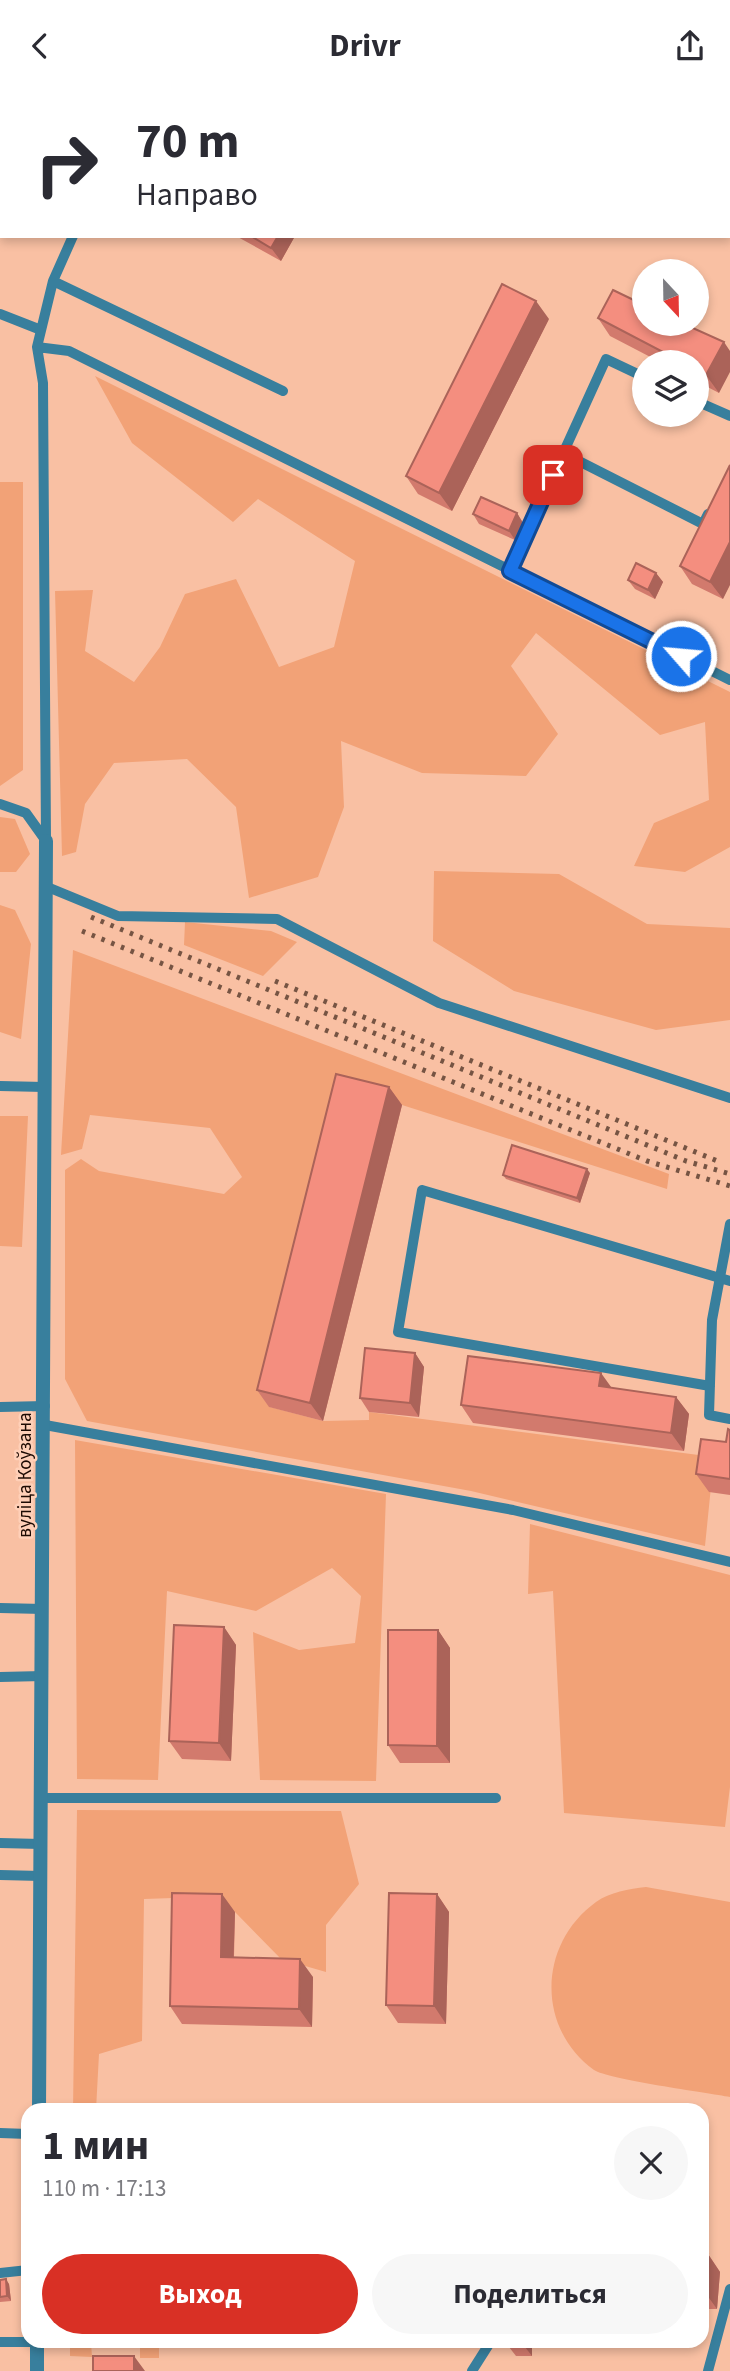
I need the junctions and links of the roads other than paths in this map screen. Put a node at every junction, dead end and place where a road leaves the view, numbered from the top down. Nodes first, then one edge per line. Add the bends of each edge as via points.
1 (71, 238) edge
2 (53, 281) junction
3 (0, 314) edge
4 (41, 330) junction
5 (37, 347) junction
6 (632, 371) edge
7 (283, 391) dead end
8 (709, 407) edge
9 (730, 416) edge
10 (563, 453) junction
11 (714, 501) edge
12 (510, 571) junction
13 (730, 680) edge
14 (0, 804) edge
15 (46, 841) junction
16 (46, 885) junction
17 (0, 1086) edge
18 (44, 1087) junction
19 (730, 1098) edge
20 (730, 1224) edge
21 (725, 1279) edge
22 (710, 1386) junction
23 (45, 1406) junction
24 (0, 1407) edge
25 (730, 1419) edge
26 (45, 1425) junction
27 (730, 1562) edge
28 (0, 1608) edge
29 (43, 1609) junction
30 (43, 1676) junction
31 (0, 1677) edge
32 (42, 1798) junction
33 (496, 1798) dead end
34 (0, 1843) edge
35 (41, 1844) junction
36 (0, 1875) edge
37 (41, 1876) junction
38 (39, 2103) edge
39 (0, 2133) edge
40 (21, 2134) edge
41 (21, 2271) edge
42 (0, 2273) edge
43 (730, 2289) edge
44 (0, 2342) edge
45 (21, 2342) edge
46 (37, 2348) edge
47 (487, 2348) edge
48 (37, 2371) edge
49 (472, 2371) edge
50 (708, 2371) edge

1 - 2 lane
2 - 4 lane
2 - 7 lane
3 - 4 lane
4 - 5 lane
5 - 12 lane via 69,351
5 - 15 lane via 43,383
6 - 10 lane via 606,359
8 - 9 lane
10 - 11 lane via 703,524
10 - 12 lane
12 - 13 lane
14 - 15 lane via 26,813
15 - 16 street, вуліца Коўзана
16 - 18 street, вуліца Коўзана
16 - 19 lane via 118,916 277,919 439,1003
17 - 18 lane
18 - 23 street, вуліца Коўзана
20 - 21 lane
21 - 22 lane via 712,1320
21 - 22 lane via 422,1190 398,1332
22 - 25 lane via 709,1415
23 - 24 lane
23 - 26 street, вуліца Коўзана
26 - 27 lane via 513,1510
26 - 29 street, вуліца Коўзана
28 - 29 lane
29 - 30 street, вуліца Коўзана
30 - 31 lane
30 - 32 street, вуліца Коўзана
32 - 33 lane
32 - 35 street, вуліца Коўзана
34 - 35 lane
35 - 37 street, вуліца Коўзана
36 - 37 lane
37 - 38 street, вуліца Коўзана
39 - 40 lane
41 - 42 lane
43 - 50 lane
44 - 45 lane
46 - 48 street
47 - 49 lane

